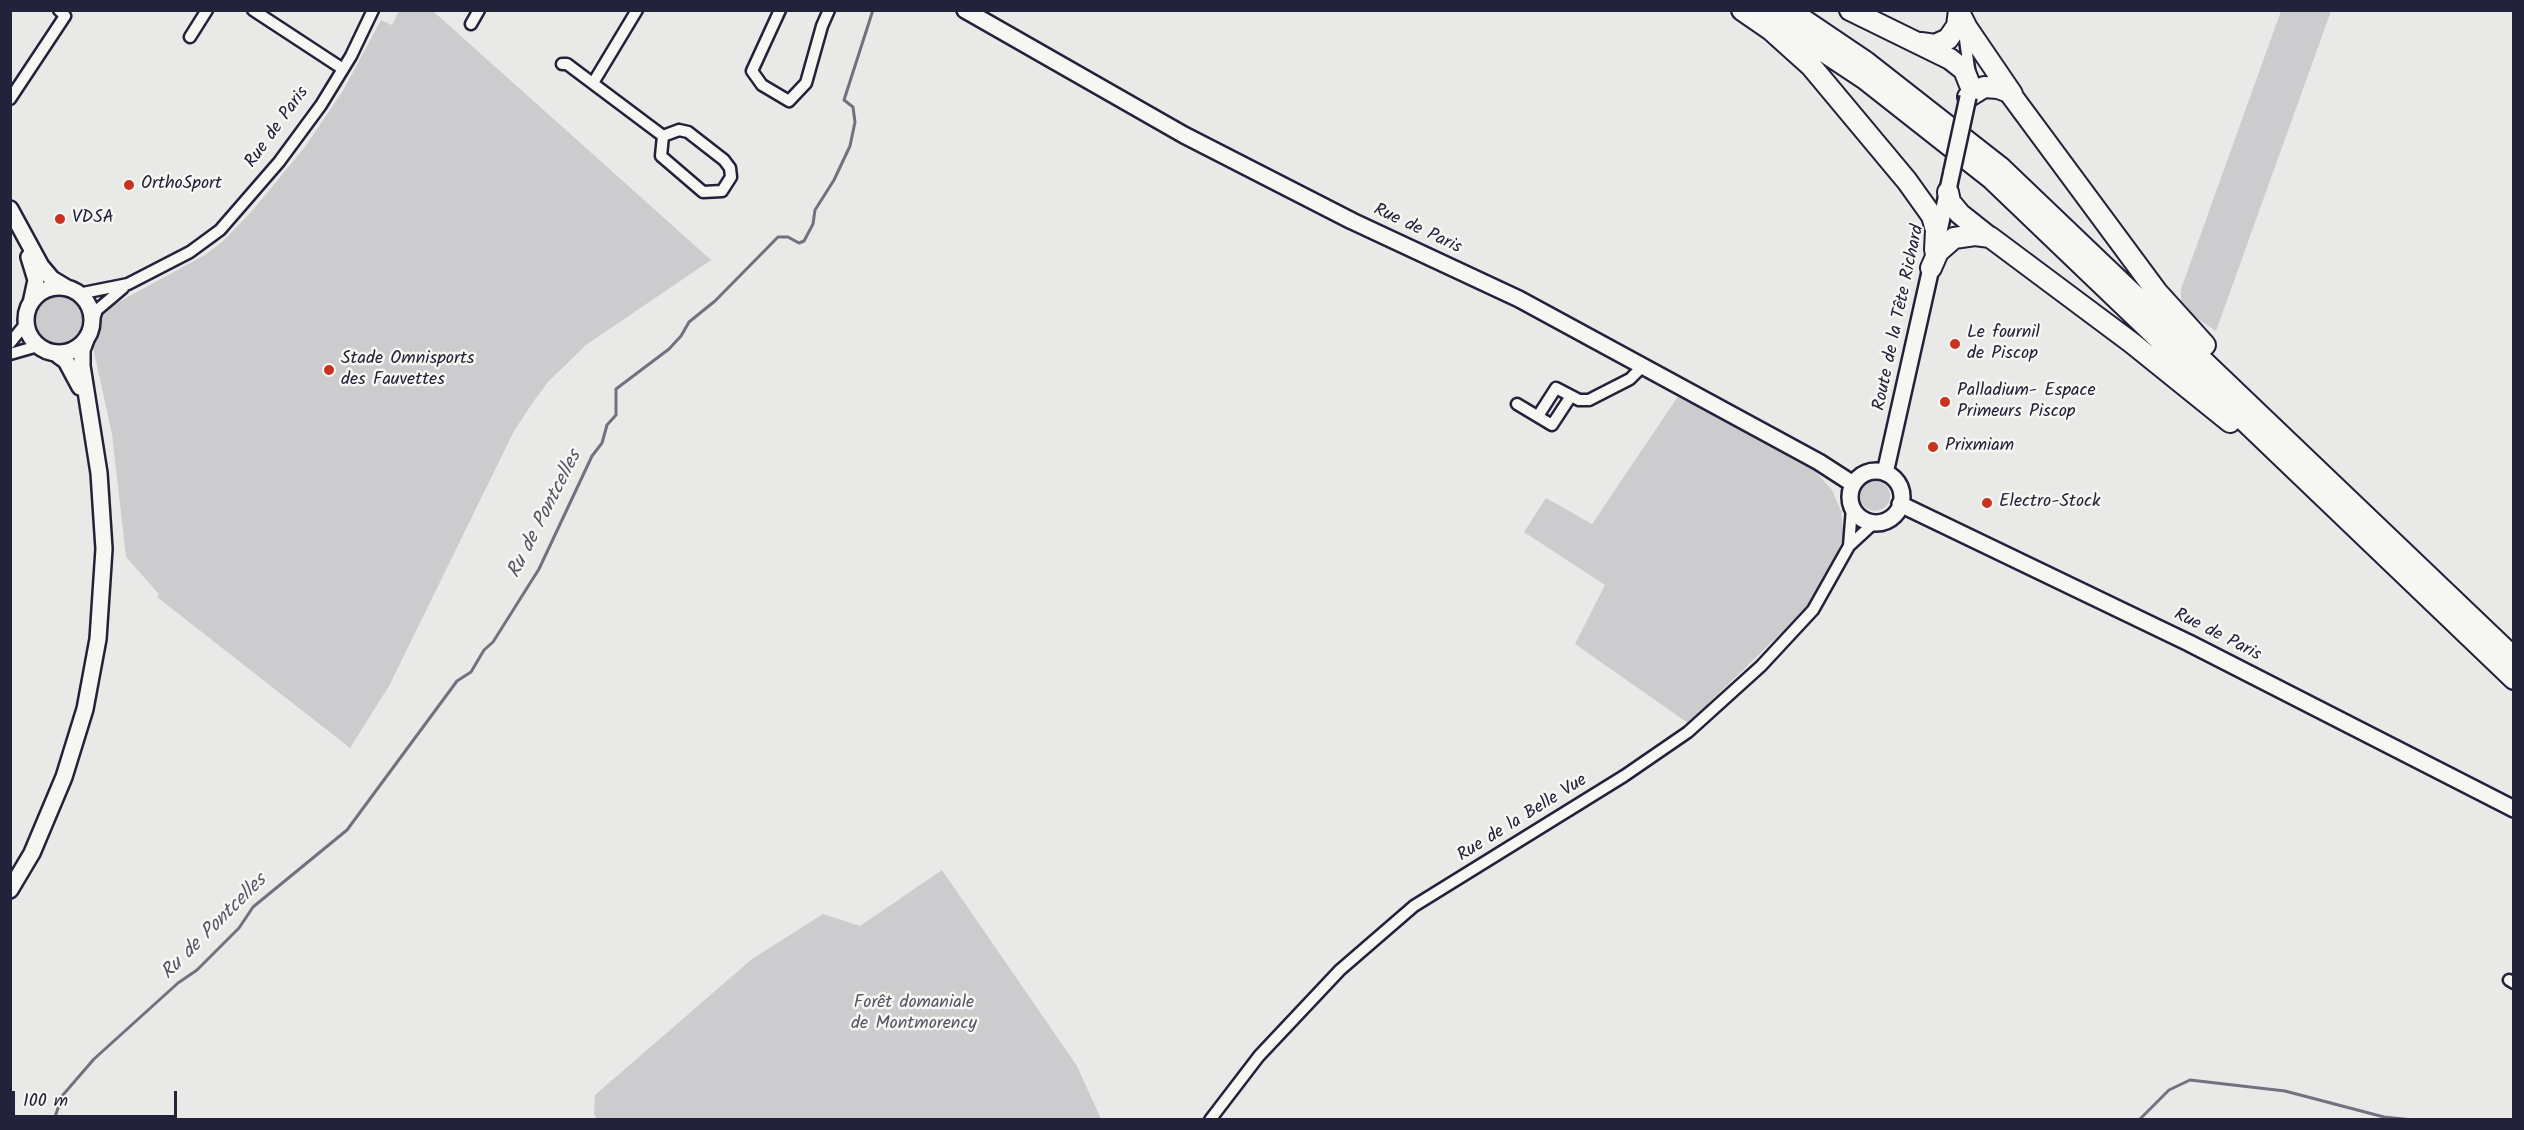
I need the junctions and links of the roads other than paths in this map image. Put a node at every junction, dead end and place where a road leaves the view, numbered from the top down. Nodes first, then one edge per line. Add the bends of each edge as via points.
1 (59, 10) edge
2 (207, 10) edge
3 (253, 10) edge
4 (373, 10) edge
5 (479, 10) edge
6 (637, 10) edge
7 (780, 10) edge
8 (829, 10) edge
9 (965, 10) edge
10 (1742, 10) edge
11 (1761, 10) edge
12 (1789, 10) edge
13 (1850, 10) edge
14 (1960, 12) edge
15 (471, 24) dead end
16 (190, 37) dead end
17 (1911, 40) junction
18 (561, 64) dead end
19 (343, 69) junction
20 (593, 83) junction
21 (1969, 91) junction
22 (10, 99) edge
23 (2017, 101) junction
24 (663, 136) junction
25 (1907, 181) junction
26 (1950, 181) junction
27 (10, 209) edge
28 (10, 223) edge
29 (1990, 237) junction
30 (1933, 259) junction
31 (128, 284) junction
32 (74, 292) junction
33 (28, 312) junction
34 (89, 332) junction
35 (10, 343) edge
36 (38, 346) junction
37 (55, 353) junction
38 (10, 354) edge
39 (1642, 367) junction
40 (85, 395) junction
41 (1571, 396) junction
42 (1517, 404) dead end
43 (1538, 416) junction
44 (2315, 468) junction
45 (1885, 473) junction
46 (1853, 484) junction
47 (1900, 504) junction
48 (1852, 508) junction
49 (1875, 522) junction
50 (1850, 546) junction
51 (2476, 643) junction
52 (2514, 658) edge
53 (2514, 679) edge
54 (2514, 809) edge
55 (11, 889) edge
56 (1210, 1119) edge

1 - 22 street via 64,16
2 - 16 street
3 - 19 street
4 - 19 street, Rue de Paris
5 - 15 street
6 - 20 street
7 - 8 street via 752,71 762,85 789,101 806,82
9 - 39 street, Rue de Paris via 1184,135 1519,299
10 - 25 highway via 1811,66
11 - 51 highway via 1865,79 1992,179
12 - 44 highway via 1884,76 2000,167
13 - 17 highway
14 - 17 highway via 1956,26 1944,42 1924,44
14 - 21 street
14 - 23 highway
17 - 21 highway via 1958,64 1968,77
18 - 20 street via 567,64
19 - 31 street, Rue de Paris via 279,162 220,230 190,252
20 - 24 street
21 - 23 highway via 1998,88
21 - 26 street, Route de la Tête Richard, bridge
23 - 44 highway via 2157,292
24 - 24 street via 661,156 703,192 722,191 728,184 731,177 724,160 688,132 671,131
25 - 26 highway via 1919,191 1929,193 1942,190
25 - 30 highway via 1932,216 1936,230
26 - 29 highway via 1950,202
26 - 30 street, Route de la Tête Richard
27 - 32 street via 41,266 52,279
28 - 33 street via 35,274
29 - 30 highway via 1954,238
29 - 51 highway via 2188,387
30 - 45 street, Route de la Tête Richard
31 - 32 street, Rue de Paris
31 - 34 street, Rue de Paris via 102,304
32 - 33 street via 51,289 35,298
32 - 34 street via 89,308
33 - 35 street via 23,327
33 - 36 street via 31,338
34 - 37 street via 74,350
34 - 40 street via 82,358
36 - 37 street
36 - 38 street
37 - 40 street via 66,361
39 - 41 street via 1630,379 1589,400
39 - 46 street, Rue de Paris
40 - 55 street via 99,473 104,549 96,649 85,708 64,777 47,820
41 - 43 street via 1556,388
41 - 43 street via 1552,425
42 - 43 street
44 - 52 highway
45 - 46 street via 1864,474
45 - 47 street via 1897,482
46 - 48 street
47 - 49 street via 1891,518
47 - 54 street, Rue de Paris via 2189,643
48 - 49 street via 1862,518
48 - 50 street, Rue de la Belle Vue
49 - 50 street, Rue de la Belle Vue
50 - 56 street, Rue de la Belle Vue via 1813,610 1761,666 1688,732 1414,906 1340,970 1259,1056
51 - 53 highway

